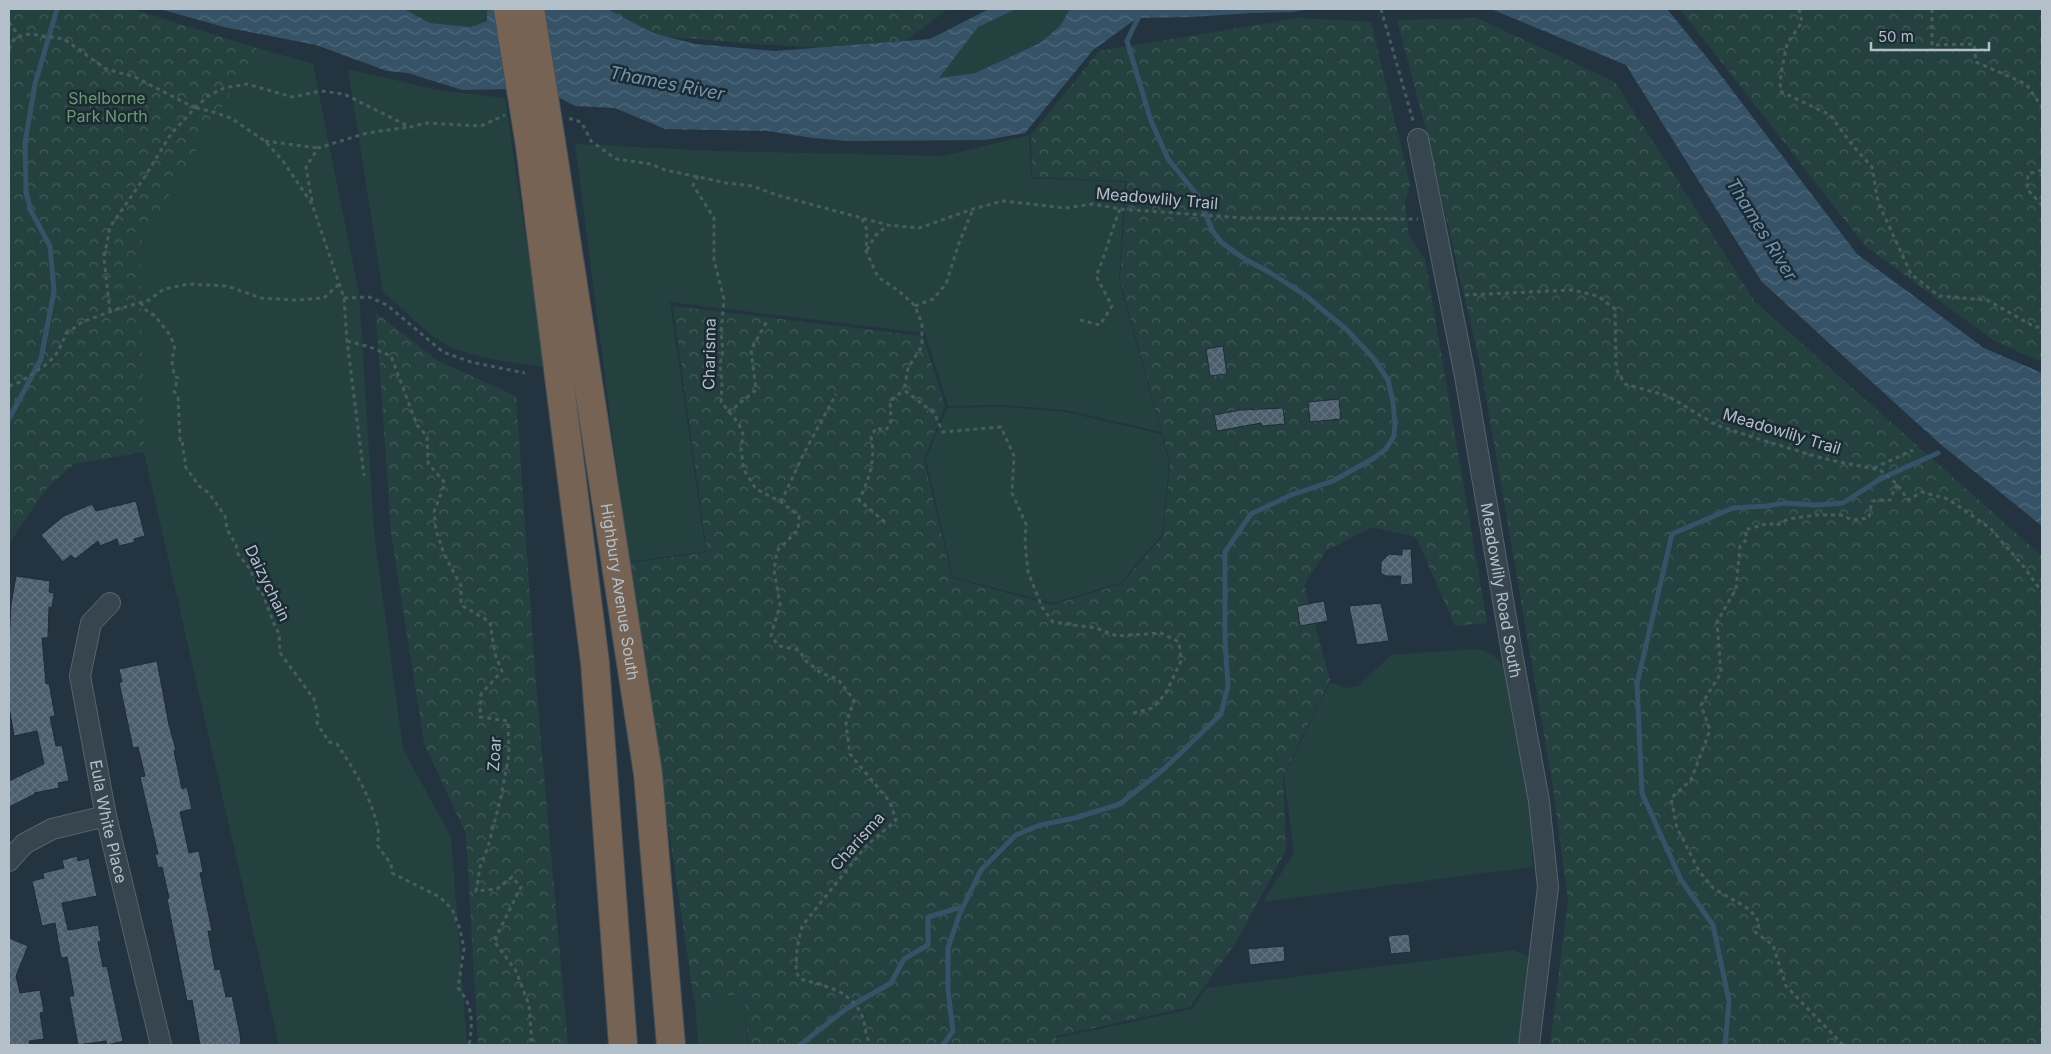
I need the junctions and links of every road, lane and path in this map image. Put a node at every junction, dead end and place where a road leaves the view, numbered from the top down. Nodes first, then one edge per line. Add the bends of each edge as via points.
1 (508, 9) edge
2 (530, 9) edge
3 (1381, 9) edge
4 (1799, 9) edge
5 (1932, 9) edge
6 (9, 22) edge
7 (19, 36) junction
8 (9, 49) edge
9 (2042, 106) edge
10 (195, 108) junction
11 (506, 115) dead end
12 (410, 127) junction
13 (549, 135) junction
14 (1418, 139) joint
15 (265, 141) junction
16 (318, 148) junction
17 (2042, 170) edge
18 (698, 176) junction
19 (312, 204) junction
20 (2042, 205) edge
21 (973, 209) junction
22 (1120, 209) junction
23 (1434, 218) junction
24 (862, 219) junction
25 (888, 225) junction
26 (866, 251) junction
27 (340, 283) junction
28 (1450, 296) junction
29 (344, 298) junction
30 (141, 302) junction
31 (915, 306) junction
32 (110, 312) junction
33 (767, 320) dead end
34 (1080, 320) dead end
35 (2042, 327) edge
36 (347, 341) junction
37 (525, 373) dead end
38 (9, 386) edge
39 (904, 390) junction
40 (836, 394) dead end
41 (728, 413) junction
42 (1913, 450) dead end
43 (1874, 468) junction
44 (364, 476) dead end
45 (1897, 484) junction
46 (781, 502) junction
47 (885, 522) dead end
48 (2042, 592) edge
49 (110, 602) dead end
50 (1130, 714) dead end
51 (106, 816) junction
52 (9, 861) edge
53 (161, 1045) edge
54 (469, 1045) edge
55 (532, 1045) edge
56 (623, 1045) edge
57 (672, 1045) edge
58 (872, 1045) edge
59 (1529, 1045) edge
60 (1843, 1045) edge

1 - 13 highway, bridge
2 - 13 highway, bridge
3 - 14 path
4 - 35 path via 1802,22 1787,44 1780,91 1830,115 1872,166 1878,202 1911,274 1939,296 1987,300 2035,327
5 - 9 path via 1932,45 1974,44 1976,62 2026,84
6 - 7 path
7 - 8 path
7 - 10 path via 31,34 64,40 106,69 135,77
10 - 12 path via 224,88 247,84 292,97 321,91 344,94
10 - 15 path via 230,118
10 - 32 path via 171,134 110,227 104,258
11 - 12 path via 481,126 426,123
12 - 16 path via 367,133
13 - 18 path, Meadowlily Trail via 574,120 582,123 591,141 616,160 652,164 665,170
13 - 56 highway, Highbury Avenue South via 595,664
13 - 57 highway, Highbury Avenue South via 648,774
14 - 23 street, Meadowlily Road South
15 - 16 path
15 - 19 path via 284,161
16 - 19 path via 306,166
17 - 20 path via 2028,174 2027,189
18 - 24 path, Meadowlily Trail via 752,186
18 - 41 path, Charisma via 692,185 714,218 714,260 724,299 721,402
19 - 27 path
21 - 22 path, Meadowlily Trail via 1003,201 1065,208 1093,204
21 - 25 path, Meadowlily Trail via 919,228
21 - 31 path via 946,284 933,299
22 - 23 path, Meadowlily Trail via 1244,218
22 - 34 path via 1096,276 1112,306 1100,325
23 - 28 street, Meadowlily Road South
24 - 25 path, Meadowlily Trail
24 - 26 path via 867,230
25 - 26 path
26 - 31 path via 878,277
27 - 29 path
27 - 30 path via 324,298 261,298 227,286 189,284 164,289
28 - 43 path, Meadowlily Trail via 1572,290 1598,296 1616,309 1616,369 1625,384 1668,396 1716,424 1762,440
28 - 59 street, Meadowlily Road South via 1539,801 1548,887
29 - 36 path
29 - 37 path via 369,297 387,304 443,352 471,362
30 - 32 path
30 - 54 path, Daizychain via 156,316 174,345 174,376 178,378 174,391 178,398 185,466 225,516 238,554 250,569 280,633 280,653 314,699 320,730 329,742 337,744 356,771 379,830 377,845 391,864 392,873 440,897 452,909 464,949 458,988 467,999 473,1025
31 - 39 path via 922,324 922,346 908,368
32 - 38 path via 82,322 66,334 58,352 47,364
33 - 41 path via 750,350 756,390
36 - 44 path
36 - 55 path, Zoar via 391,356 417,424 427,436 428,464 446,483 434,512 436,530 461,586 461,605 490,622 495,654 502,670 481,694 480,716 508,721 509,754 476,891 497,889 512,877 520,887 494,941 516,971 526,996
39 - 47 path via 890,401 891,421 886,430 876,428 871,437 874,450 868,483 859,500
39 - 50 path via 934,412 943,432 1001,427 1014,456 1012,493 1026,524 1028,572 1042,607 1053,622 1096,628 1117,636 1161,633 1179,642 1180,661 1166,693 1153,708
40 - 46 path via 802,455
41 - 46 path, Charisma via 739,424 743,434 744,470 756,489
42 - 43 path
43 - 45 path, Meadowlily Trail
45 - 48 path, Meadowlily Trail via 1908,500 1922,492 1948,498 1990,528
45 - 60 path via 1890,500 1872,501 1870,518 1852,520 1841,515 1816,515 1746,530 1747,539 1740,546 1736,589 1717,622 1722,673 1700,705 1710,730 1691,780 1671,798 1677,828 1699,871 1713,888 1750,910 1760,923 1755,932 1773,945 1786,986
46 - 58 path, Charisma via 798,516 798,530 777,551 774,570 780,605 772,636 779,646 799,650 806,661 821,673 838,679 854,700 846,724 850,754 890,802 896,820 866,846 802,926 796,972 800,979 836,990 856,1002 863,1019 865,1037
49 - 51 street, Eula White Place via 91,623 80,676
51 - 52 street via 52,829 24,844
51 - 53 street, Eula White Place

